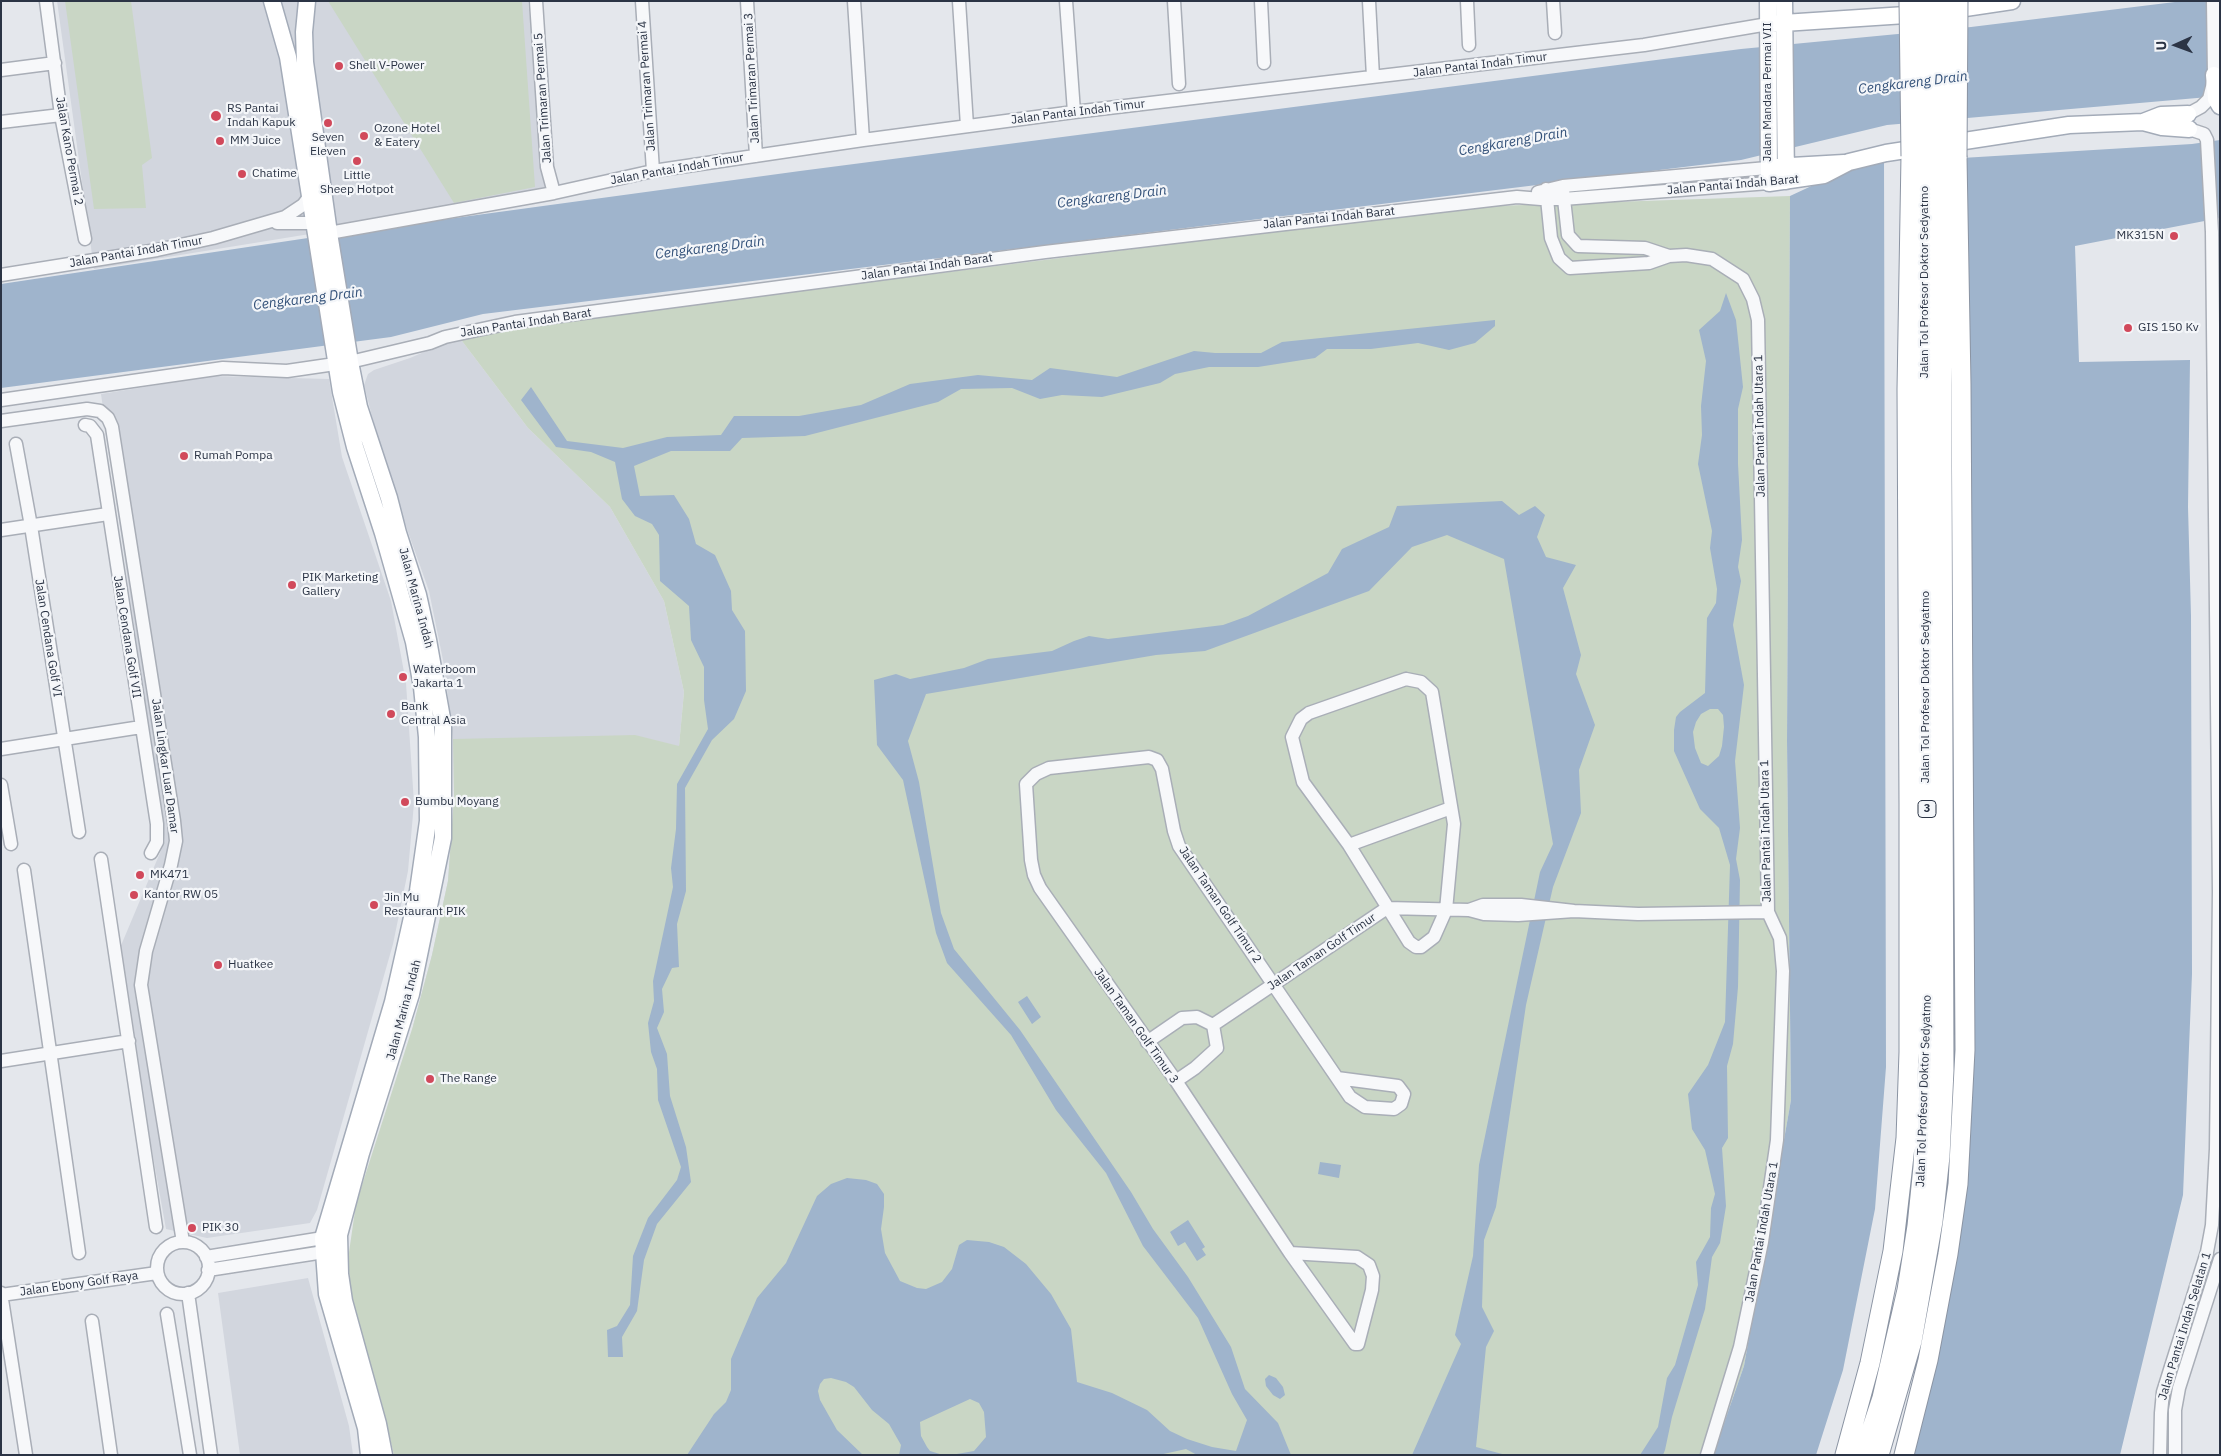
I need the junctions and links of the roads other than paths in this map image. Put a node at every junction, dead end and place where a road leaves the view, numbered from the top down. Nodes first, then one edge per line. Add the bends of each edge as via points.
1 (46, 1) edge
2 (272, 1) edge
3 (307, 1) edge
4 (536, 1) edge
5 (642, 1) edge
6 (747, 1) edge
7 (854, 1) edge
8 (959, 1) edge
9 (1066, 1) edge
10 (1174, 1) edge
11 (1261, 1) edge
12 (1368, 1) edge
13 (1467, 1) edge
14 (1553, 1) edge
15 (1909, 1) edge
16 (1925, 1) edge
17 (1941, 1) edge
18 (1958, 1) edge
19 (2012, 1) edge
20 (2213, 1) edge
21 (1779, 2) edge
22 (1831, 20) junction
23 (304, 28) junction
24 (1779, 29) junction
25 (282, 33) junction
26 (1555, 33) dead end
27 (1469, 46) dead end
28 (55, 63) junction
29 (1264, 63) dead end
30 (1, 70) edge
31 (2214, 75) joint
32 (1373, 77) junction
33 (1179, 84) dead end
34 (2215, 102) edge
35 (1074, 112) junction
36 (61, 115) junction
37 (2188, 121) junction
38 (1, 122) edge
39 (968, 126) junction
40 (863, 140) junction
41 (756, 156) junction
42 (1933, 156) junction
43 (1785, 167) junction
44 (1768, 169) junction
45 (653, 171) junction
46 (1563, 192) junction
47 (554, 193) junction
48 (1547, 194) junction
49 (309, 197) junction
50 (270, 223) junction
51 (322, 231) junction
52 (85, 239) dead end
53 (1669, 256) junction
54 (1, 274) edge
55 (341, 356) junction
56 (4, 400) edge
57 (6, 420) edge
58 (84, 425) dead end
59 (16, 444) dead end
60 (108, 514) junction
61 (31, 526) junction
62 (1, 530) edge
63 (2219, 627) edge
64 (141, 727) junction
65 (64, 739) junction
66 (1, 749) edge
67 (1026, 784) joint
68 (1, 785) edge
69 (1451, 808) junction
70 (79, 832) dead end
71 (11, 844) dead end
72 (1348, 845) junction
73 (151, 853) dead end
74 (101, 860) dead end
75 (24, 870) dead end
76 (2219, 895) edge
77 (1387, 908) junction
78 (1446, 910) junction
79 (1768, 912) junction
80 (1274, 984) junction
81 (1213, 1025) junction
82 (129, 1041) junction
83 (1147, 1042) junction
84 (51, 1053) junction
85 (1, 1061) edge
86 (1337, 1078) junction
87 (1176, 1081) junction
88 (2216, 1215) edge
89 (156, 1226) dead end
90 (183, 1242) junction
91 (329, 1242) junction
92 (79, 1253) dead end
93 (1290, 1253) junction
94 (206, 1257) junction
95 (2220, 1259) edge
96 (208, 1270) junction
97 (157, 1273) junction
98 (188, 1293) junction
99 (1, 1294) edge
100 (168, 1314) dead end
101 (92, 1321) dead end
102 (26, 1455) edge
103 (111, 1455) edge
104 (190, 1455) edge
105 (211, 1455) edge
106 (369, 1455) edge
107 (384, 1455) edge
108 (1706, 1455) edge
109 (1845, 1455) edge
110 (1863, 1455) edge
111 (1879, 1455) edge
112 (1904, 1455) edge
113 (2160, 1455) edge
114 (2175, 1455) edge

1 - 28 street, Jalan Kano Permai 2
2 - 25 main road, Jalan Marina Indah
3 - 23 main road, Jalan Marina Indah
4 - 47 street, Jalan Trimaran Permai 5 via 547,167
5 - 45 street, Jalan Trimaran Permai 4
6 - 41 street, Jalan Trimaran Permai 3
7 - 40 street
8 - 39 street
9 - 35 street
10 - 33 street
11 - 29 street
12 - 32 street
13 - 27 street
14 - 26 street
15 - 42 highway, Jalan Tol Profesor Doktor Sedyatmo / 3, bridge
16 - 42 highway, Jalan Tol Profesor Doktor Sedyatmo / 3, bridge
17 - 42 highway, Jalan Tol Profesor Doktor Sedyatmo / 3, bridge
18 - 42 highway, Jalan Tol Profesor Doktor Sedyatmo / 3, bridge
19 - 22 main road, Jalan Pantai Indah Timur via 1896,16
20 - 31 street
21 - 22 main road, Jalan Pantai Indah Timur via 1806,14
21 - 24 main road, Jalan Mandara Permai VII
22 - 24 main road, Jalan Pantai Indah Timur
23 - 25 main road via 291,22 285,25
23 - 51 main road, Jalan Marina Indah
24 - 32 street, Jalan Pantai Indah Timur
24 - 43 main road, Jalan Mandara Permai VII
24 - 44 main road, Jalan Mandara Permai VII via 1768,44
25 - 49 main road, Jalan Marina Indah
28 - 30 street
28 - 36 street, Jalan Kano Permai 2
31 - 34 main road
32 - 35 street, Jalan Pantai Indah Timur
34 - 37 street via 2201,107
35 - 39 street, Jalan Pantai Indah Timur
36 - 38 street
36 - 52 street, Jalan Kano Permai 2
37 - 43 main road, Jalan Pantai Indah Barat via 2161,115 2143,122 2040,130 1886,153 1849,162
37 - 63 street, Jalan Pantai Indah Selatan 1 via 2207,140 2212,232
39 - 40 street, Jalan Pantai Indah Timur
40 - 41 street, Jalan Pantai Indah Timur
41 - 45 street, Jalan Pantai Indah Timur
42 - 109 highway, Jalan Tol Profesor Doktor Sedyatmo / 3 via 1907,390 1910,805 1906,1138 1889,1270 1870,1363
42 - 110 highway, Jalan Tol Profesor Doktor Sedyatmo / 3 via 1928,1061 1923,1167 1918,1226 1907,1290 1882,1398
42 - 111 highway, Jalan Tol Profesor Doktor Sedyatmo / 3 via 1944,1070 1933,1221 1917,1316
42 - 112 highway, Jalan Tol Profesor Doktor Sedyatmo / 3 via 1961,404 1964,1050 1958,1184 1948,1254 1928,1360
43 - 44 main road, Jalan Pantai Indah Barat
44 - 46 street, Jalan Pantai Indah Barat
45 - 47 street, Jalan Pantai Indah Timur
46 - 48 street, Jalan Pantai Indah Barat
46 - 53 street, Jalan Pantai Indah Utara 1 via 1568,235 1578,246 1646,248
47 - 51 street, Jalan Pantai Indah Timur
48 - 53 street, Jalan Pantai Indah Utara 1 via 1551,238 1558,258 1570,268 1649,263
48 - 55 street, Jalan Pantai Indah Barat via 1045,252 515,322 430,343
49 - 50 street, Jalan Pantai Indah Timur via 298,209
49 - 51 main road, Jalan Marina Indah
50 - 51 street, Jalan Pantai Indah Timur
50 - 54 street, Jalan Pantai Indah Timur via 157,250
51 - 55 main road, Jalan Marina Indah
53 - 79 street, Jalan Pantai Indah Utara 1 via 1712,259 1743,279 1753,298 1758,320
55 - 56 street, Jalan Pantai Indah Barat via 286,371 224,368
55 - 91 main road, Jalan Marina Indah via 348,390 410,597 428,640 443,724 443,838 411,994
56 - 57 street
57 - 90 street, Jalan Lingkar Luar Damar via 87,409 100,411 112,427 176,841 146,951 141,986
58 - 60 street, Jalan Cendana Golf VII via 90,426 97,435
59 - 61 street, Jalan Cendana Golf VI
60 - 61 street
60 - 64 street, Jalan Cendana Golf VII
61 - 62 street
61 - 65 street, Jalan Cendana Golf VI
63 - 76 street, Jalan Pantai Indah Selatan 1
64 - 65 street
64 - 73 street, Jalan Cendana Golf VII via 157,824 157,842
65 - 66 street
65 - 70 street, Jalan Cendana Golf VI
67 - 80 street, Jalan Taman Golf Timur 2 via 1048,768 1149,757 1157,760 1162,768 1179,846
67 - 83 street, Jalan Taman Golf Timur 3 via 1031,860 1040,888
68 - 71 street
69 - 72 street
69 - 72 street via 1432,692 1420,682 1406,679 1308,713 1292,736 1303,782
69 - 78 street via 1454,824
72 - 77 street
74 - 82 street
75 - 84 street
76 - 88 street, Jalan Pantai Indah Selatan 1
77 - 78 street, Jalan Taman Golf Timur
77 - 78 street via 1409,942 1416,947 1434,937
77 - 80 street, Jalan Taman Golf Timur
78 - 79 street, Jalan Taman Golf Timur via 1469,910 1484,905 1520,910 1709,915
79 - 108 street, Jalan Pantai Indah Utara 1 via 1780,938 1783,971 1777,1140 1762,1242 1740,1347
80 - 81 street, Jalan Taman Golf Timur
80 - 86 street, Jalan Taman Golf Timur 2
81 - 83 street via 1197,1017 1182,1018
81 - 87 street via 1217,1048
82 - 84 street
82 - 89 street
83 - 87 street, Jalan Taman Golf Timur 3
84 - 85 street
84 - 92 street
86 - 86 street, Jalan Taman Golf Timur 2 via 1350,1096 1365,1107 1394,1110 1401,1104 1404,1094 1398,1086
87 - 93 street, Jalan Taman Golf Timur 3
88 - 113 street, Jalan Pantai Indah Selatan 1 via 2163,1392
90 - 94 street via 197,1246
90 - 97 street via 163,1251
91 - 94 street
91 - 96 street
91 - 106 main road, Jalan Marina Indah via 327,1294 366,1428
91 - 107 main road, Jalan Marina Indah via 340,1274
93 - 93 street, Jalan Taman Golf Timur 3 via 1357,1257 1369,1265 1373,1276 1372,1290 1358,1344
94 - 96 street
95 - 114 street, Jalan Pantai Indah Selatan 1 via 2179,1388 2175,1410
96 - 98 street via 202,1285
97 - 98 street via 172,1291
97 - 99 street, Jalan Ebony Golf Raya
98 - 105 street
99 - 102 street
100 - 104 street
101 - 103 street

